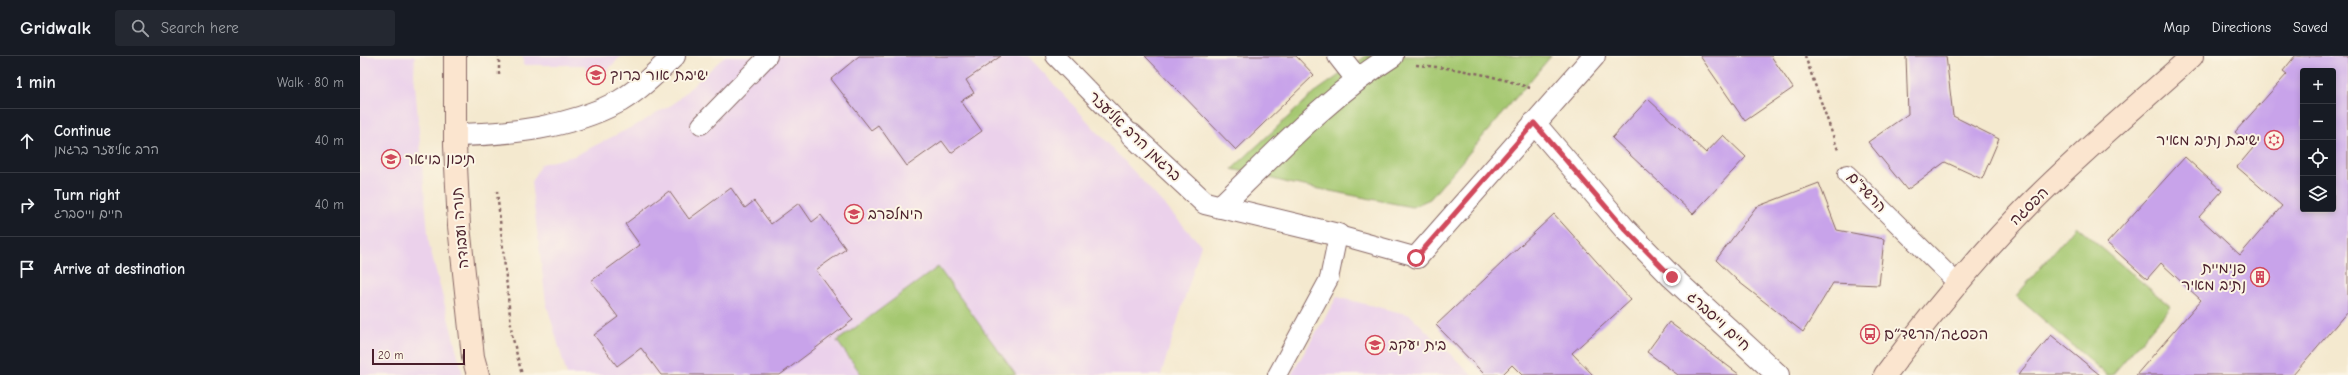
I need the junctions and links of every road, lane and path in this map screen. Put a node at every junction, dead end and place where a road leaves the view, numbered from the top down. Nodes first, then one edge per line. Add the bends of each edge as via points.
1 (455, 56) edge
2 (499, 56) edge
3 (674, 56) edge
4 (768, 56) edge
5 (1055, 56) edge
6 (1339, 56) edge
7 (1392, 56) edge
8 (1594, 56) edge
9 (1805, 56) edge
10 (2192, 56) edge
11 (1413, 65) dead end
12 (499, 75) dead end
13 (1357, 79) junction
14 (1556, 98) junction
15 (1534, 123) junction
16 (701, 125) dead end
17 (455, 135) junction
18 (1132, 135) joint
19 (1847, 174) joint
20 (497, 191) dead end
21 (1220, 207) junction
22 (1338, 235) junction
23 (1416, 258) joint
24 (1957, 283) junction
25 (478, 375) edge
26 (522, 375) edge
27 (1276, 375) edge
28 (1778, 375) edge
29 (1885, 375) edge

1 - 17 street, תורה ועבודה
2 - 12 path
3 - 17 street via 651,78 621,100 575,121 500,134
4 - 16 lane
5 - 18 lane, ברגמן הרב אליעזר
6 - 13 street
7 - 13 street
8 - 14 street
9 - 19 path, הרשד"ם
10 - 24 street, הפסגה via 2029,204
11 - 14 path via 1447,67 1500,77
13 - 21 street via 1331,100
14 - 15 street
15 - 23 street
15 - 28 street, חיים וייסברג via 1625,229 1672,277
17 - 25 street, תורה ועבודה via 459,226 473,357
18 - 21 street, ברגמן הרב אליעזר via 1205,203
19 - 24 lane, הרשד"ם
20 - 26 path via 512,335
21 - 22 street, ברגמן הרב אליעזר
22 - 23 lane
22 - 27 lane via 1329,279
24 - 29 street, הפסגה

